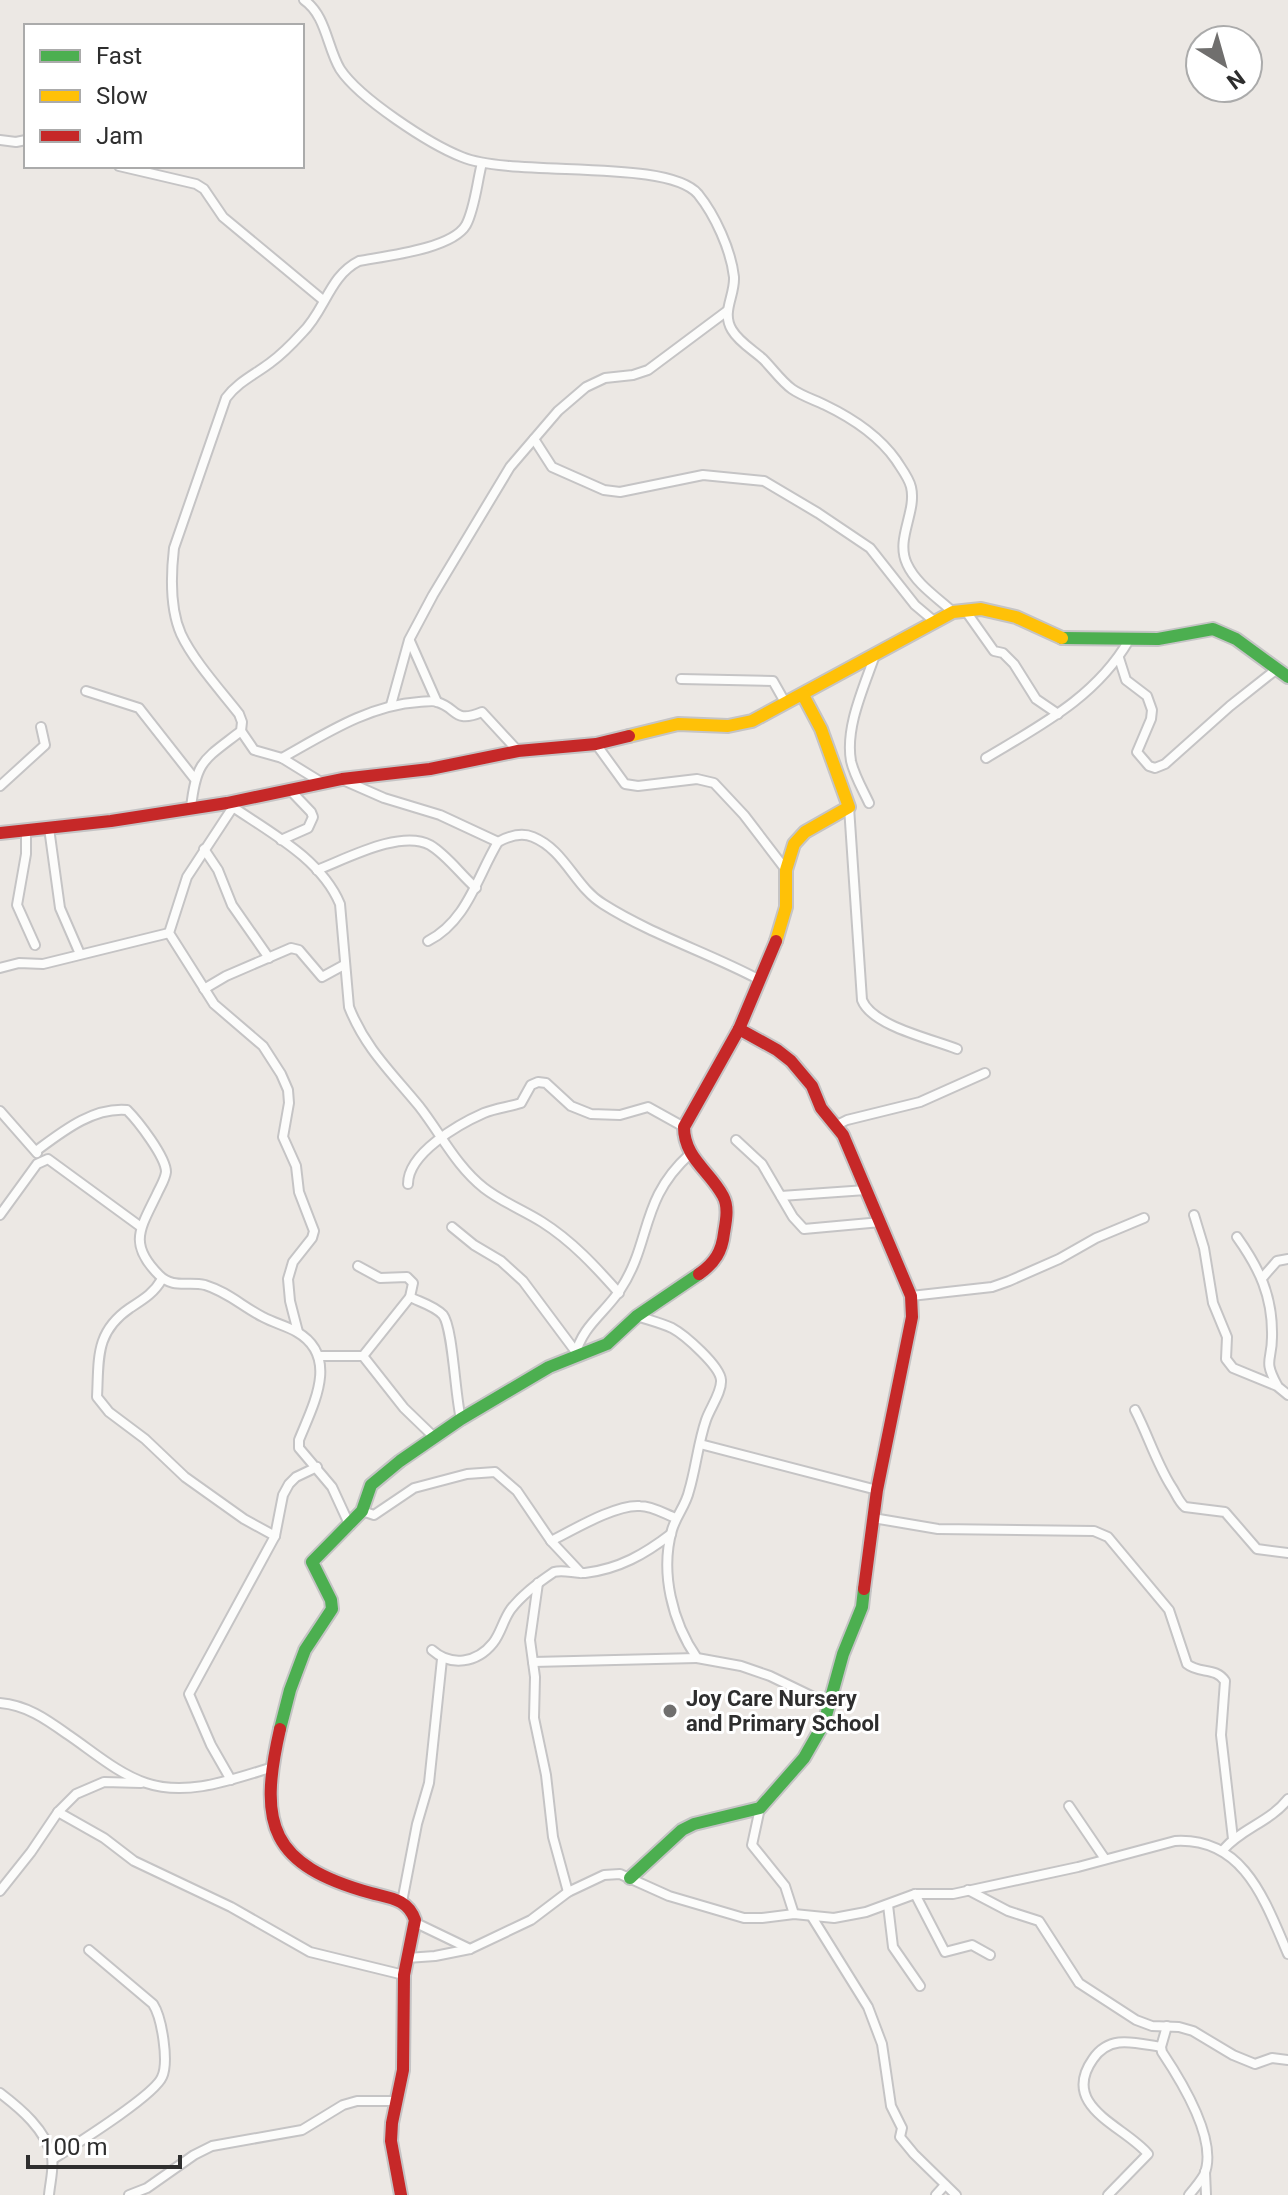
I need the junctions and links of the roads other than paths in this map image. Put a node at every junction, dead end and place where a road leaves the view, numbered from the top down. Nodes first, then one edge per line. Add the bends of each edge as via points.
1 (304, 0) edge
2 (0, 140) edge
3 (24, 140) edge
4 (482, 163) junction
5 (128, 168) edge
6 (323, 300) junction
7 (727, 311) junction
8 (534, 439) junction
9 (959, 611) junction
10 (934, 621) junction
11 (409, 640) junction
12 (1129, 640) junction
13 (876, 653) junction
14 (1119, 658) junction
15 (1283, 672) edge
16 (681, 679) dead end
17 (86, 691) dead end
18 (803, 695) junction
19 (437, 702) junction
20 (786, 704) junction
21 (391, 705) junction
22 (1058, 714) junction
23 (41, 727) dead end
24 (241, 731) junction
25 (596, 744) junction
26 (518, 751) junction
27 (282, 758) junction
28 (986, 758) dead end
29 (194, 778) junction
30 (342, 779) junction
31 (322, 783) junction
32 (0, 786) edge
33 (290, 790) junction
34 (869, 803) dead end
35 (230, 805) junction
36 (849, 807) junction
37 (191, 808) junction
38 (49, 828) junction
39 (26, 829) junction
40 (0, 833) edge
41 (281, 840) junction
42 (498, 842) junction
43 (204, 849) junction
44 (317, 870) junction
45 (786, 870) junction
46 (476, 888) junction
47 (169, 933) junction
48 (428, 941) dead end
49 (35, 945) dead end
50 (80, 954) junction
51 (269, 958) junction
52 (344, 965) junction
53 (0, 968) edge
54 (758, 979) junction
55 (204, 989) junction
56 (739, 1029) junction
57 (957, 1049) dead end
58 (985, 1073) dead end
59 (0, 1111) edge
60 (835, 1126) junction
61 (684, 1127) junction
62 (439, 1138) junction
63 (736, 1140) dead end
64 (36, 1151) junction
65 (690, 1154) junction
66 (42, 1160) junction
67 (408, 1184) dead end
68 (866, 1190) junction
69 (781, 1196) junction
70 (0, 1215) edge
71 (1194, 1215) dead end
72 (1144, 1218) dead end
73 (881, 1222) junction
74 (141, 1227) junction
75 (452, 1227) dead end
76 (1237, 1237) dead end
77 (1288, 1259) edge
78 (358, 1266) dead end
79 (1263, 1277) junction
80 (162, 1279) junction
81 (619, 1293) junction
82 (911, 1296) junction
83 (410, 1297) junction
84 (637, 1316) junction
85 (298, 1332) junction
86 (575, 1354) junction
87 (321, 1356) junction
88 (363, 1356) junction
89 (1277, 1386) junction
90 (1288, 1395) edge
91 (1135, 1410) dead end
92 (461, 1419) junction
93 (434, 1437) junction
94 (700, 1444) junction
95 (317, 1467) junction
96 (877, 1490) junction
97 (362, 1511) junction
98 (676, 1518) junction
99 (873, 1518) junction
100 (350, 1526) junction
101 (671, 1534) junction
102 (275, 1536) junction
103 (551, 1541) junction
104 (1288, 1553) edge
105 (582, 1573) junction
106 (538, 1583) junction
107 (432, 1650) dead end
108 (697, 1658) junction
109 (442, 1659) junction
110 (533, 1662) junction
111 (0, 1703) edge
112 (830, 1705) junction
113 (273, 1767) junction
114 (231, 1780) junction
115 (143, 1783) junction
116 (1288, 1799) edge
117 (1069, 1806) dead end
118 (760, 1808) junction
119 (58, 1812) junction
120 (1233, 1839) junction
121 (1223, 1850) junction
122 (1105, 1859) junction
123 (630, 1878) junction
124 (968, 1890) junction
125 (0, 1891) edge
126 (568, 1892) junction
127 (915, 1894) junction
128 (402, 1902) junction
129 (888, 1905) junction
130 (794, 1914) junction
131 (812, 1917) junction
132 (416, 1923) junction
133 (470, 1949) junction
134 (89, 1950) dead end
135 (1288, 1954) edge
136 (990, 1955) dead end
137 (407, 1958) junction
138 (404, 1975) junction
139 (920, 1986) dead end
140 (1167, 2026) junction
141 (1161, 2047) junction
142 (1288, 2060) edge
143 (0, 2093) edge
144 (397, 2101) junction
145 (53, 2159) junction
146 (1205, 2172) junction
147 (945, 2185) junction
148 (49, 2195) edge
149 (129, 2195) edge
150 (401, 2195) edge
151 (936, 2195) edge
152 (956, 2195) edge
153 (1108, 2195) edge
154 (1189, 2195) edge
155 (1206, 2195) edge

1 - 4 street via 318,16 341,70 360,92 400,122 461,157
2 - 3 street
4 - 6 street via 468,222 457,235 359,261 342,273
4 - 7 street via 670,178 688,186 698,194 728,253 734,279
5 - 6 street via 204,189 223,217
6 - 24 street via 304,332 226,398 174,548 182,636 239,714
7 - 8 street via 648,370 586,387
7 - 9 street via 733,332 792,389 851,419 896,460 912,487 903,543 908,567
8 - 10 street via 552,467 604,490 620,492 703,475 764,481 870,548
8 - 11 street via 510,467
9 - 10 street
9 - 12 street via 998,611 1064,639
9 - 22 street via 994,651 1009,658 1036,699
10 - 13 street
11 - 19 street
11 - 21 street
12 - 14 street
12 - 15 street via 1213,629
13 - 18 street
13 - 34 street via 850,743 852,764
14 - 15 street via 1126,680 1150,702 1151,719 1137,752 1155,768 1230,706
14 - 22 street via 1093,688
16 - 20 street via 773,681
17 - 29 street via 139,708
18 - 20 street
18 - 36 street
19 - 21 street
19 - 26 street via 457,715 482,712
20 - 25 street via 752,721 728,726 678,724
21 - 27 street
22 - 28 street
23 - 32 street via 45,745
24 - 27 street via 254,750
24 - 29 street via 211,755
25 - 26 street
25 - 45 street via 625,784 697,779 714,783
26 - 30 street
27 - 31 street
29 - 37 street
30 - 31 street
30 - 42 street
31 - 33 street
33 - 35 street
33 - 41 street via 313,817 308,828
35 - 37 street
35 - 41 street
35 - 43 street
36 - 45 street via 805,832 794,844
36 - 57 street via 865,1007 877,1018
37 - 38 street
38 - 39 street
38 - 50 street via 60,908
39 - 40 street
39 - 49 street via 17,905
41 - 44 street
42 - 46 street
42 - 54 street via 531,836 554,849 605,905
43 - 47 street via 182,888
43 - 51 street via 232,905
44 - 46 street via 399,840 421,841
44 - 52 street via 340,904
45 - 54 street via 782,926
46 - 48 street via 450,925
47 - 50 street
47 - 55 street
50 - 53 street
51 - 52 street via 296,948 322,977
51 - 55 street
52 - 62 street via 355,1022 378,1061 418,1105
54 - 56 street
55 - 85 street via 226,1016 263,1046 288,1090 283,1137 314,1231 288,1279
56 - 60 street via 791,1061
56 - 61 street
58 - 60 street via 920,1102
59 - 64 street
60 - 68 street
61 - 62 street via 648,1107 620,1115 591,1114 538,1082 521,1103 486,1112
61 - 65 street
62 - 67 street via 412,1168
62 - 81 street via 483,1187 561,1235
63 - 69 street via 762,1164
64 - 66 street
64 - 74 street via 90,1116 127,1110 166,1170
65 - 81 street via 661,1187
65 - 84 street via 724,1197 723,1243 708,1268
66 - 70 street
66 - 74 street via 61,1166
68 - 69 street
68 - 73 street
69 - 73 street via 804,1229
71 - 89 street via 1213,1303 1227,1337 1226,1359 1233,1368
72 - 82 street via 992,1287
73 - 82 street
74 - 80 street via 142,1254
75 - 86 street via 523,1281
76 - 79 street
77 - 79 street via 1277,1261
78 - 83 street via 380,1278 411,1279
79 - 89 street via 1273,1335 1268,1369
80 - 85 street via 222,1290 253,1312
80 - 102 street via 103,1336 97,1397 185,1477
81 - 86 street via 582,1334
82 - 96 street via 909,1337
83 - 88 street
83 - 92 street via 446,1319
84 - 86 street via 607,1344
84 - 94 street via 685,1337 721,1378
85 - 87 street
86 - 92 street
87 - 88 street
87 - 95 street via 319,1385 299,1440 299,1448
88 - 93 street
89 - 90 street
91 - 104 street via 1180,1503 1225,1512 1257,1549
92 - 93 street
93 - 97 street via 371,1485
94 - 96 street
94 - 98 street via 688,1496
95 - 100 street
95 - 102 street via 289,1484
96 - 99 street
97 - 100 street
97 - 103 street via 374,1515 414,1488 489,1470 517,1491
98 - 101 street
98 - 103 street via 634,1506
99 - 112 street via 862,1607
99 - 120 street via 938,1529 1094,1531 1108,1537 1169,1610 1187,1664 1217,1673 1225,1681 1221,1735
100 - 113 street via 312,1562 332,1609 294,1675
101 - 105 street via 636,1558
101 - 108 street via 671,1598
102 - 114 street via 189,1694
103 - 105 street
105 - 106 street via 559,1570
106 - 109 street via 509,1612 482,1653 465,1661
106 - 110 street via 530,1640
107 - 109 street
108 - 110 street
108 - 112 street via 770,1676
109 - 128 street via 429,1783
110 - 126 street via 534,1718 553,1837
111 - 115 street via 42,1716
112 - 118 street via 804,1758
113 - 114 street
113 - 128 street via 268,1806 279,1840 342,1884
114 - 115 street via 182,1788
115 - 119 street via 92,1785
116 - 120 street via 1270,1818
117 - 122 street
118 - 123 street via 682,1830
118 - 130 street via 752,1845 780,1878
119 - 125 street
119 - 138 street via 134,1861 310,1952
120 - 121 street
121 - 122 street via 1175,1841
121 - 135 street via 1265,1902
122 - 124 street
123 - 126 street via 604,1875
123 - 130 street via 728,1914
124 - 127 street
124 - 140 street via 1039,1921 1079,1983 1136,2020
126 - 133 street via 531,1920
127 - 129 street
127 - 136 street via 945,1952 972,1945
128 - 132 street
129 - 131 street via 847,1917
129 - 139 street via 893,1947
130 - 131 street
131 - 147 street via 868,2007 882,2044 900,2137
132 - 133 street
132 - 137 street
133 - 137 street
134 - 145 street via 153,2004 165,2065 146,2094
137 - 138 street
138 - 144 street via 403,2070
140 - 141 street
140 - 142 street via 1193,2031 1255,2064
141 - 146 street via 1200,2121
141 - 153 street via 1108,2044 1086,2071 1083,2085 1099,2114 1148,2154
143 - 145 street via 34,2125
144 - 149 street via 357,2101 302,2130 212,2146
144 - 150 street via 391,2141
145 - 148 street
146 - 154 street
146 - 155 street
147 - 151 street
147 - 152 street

